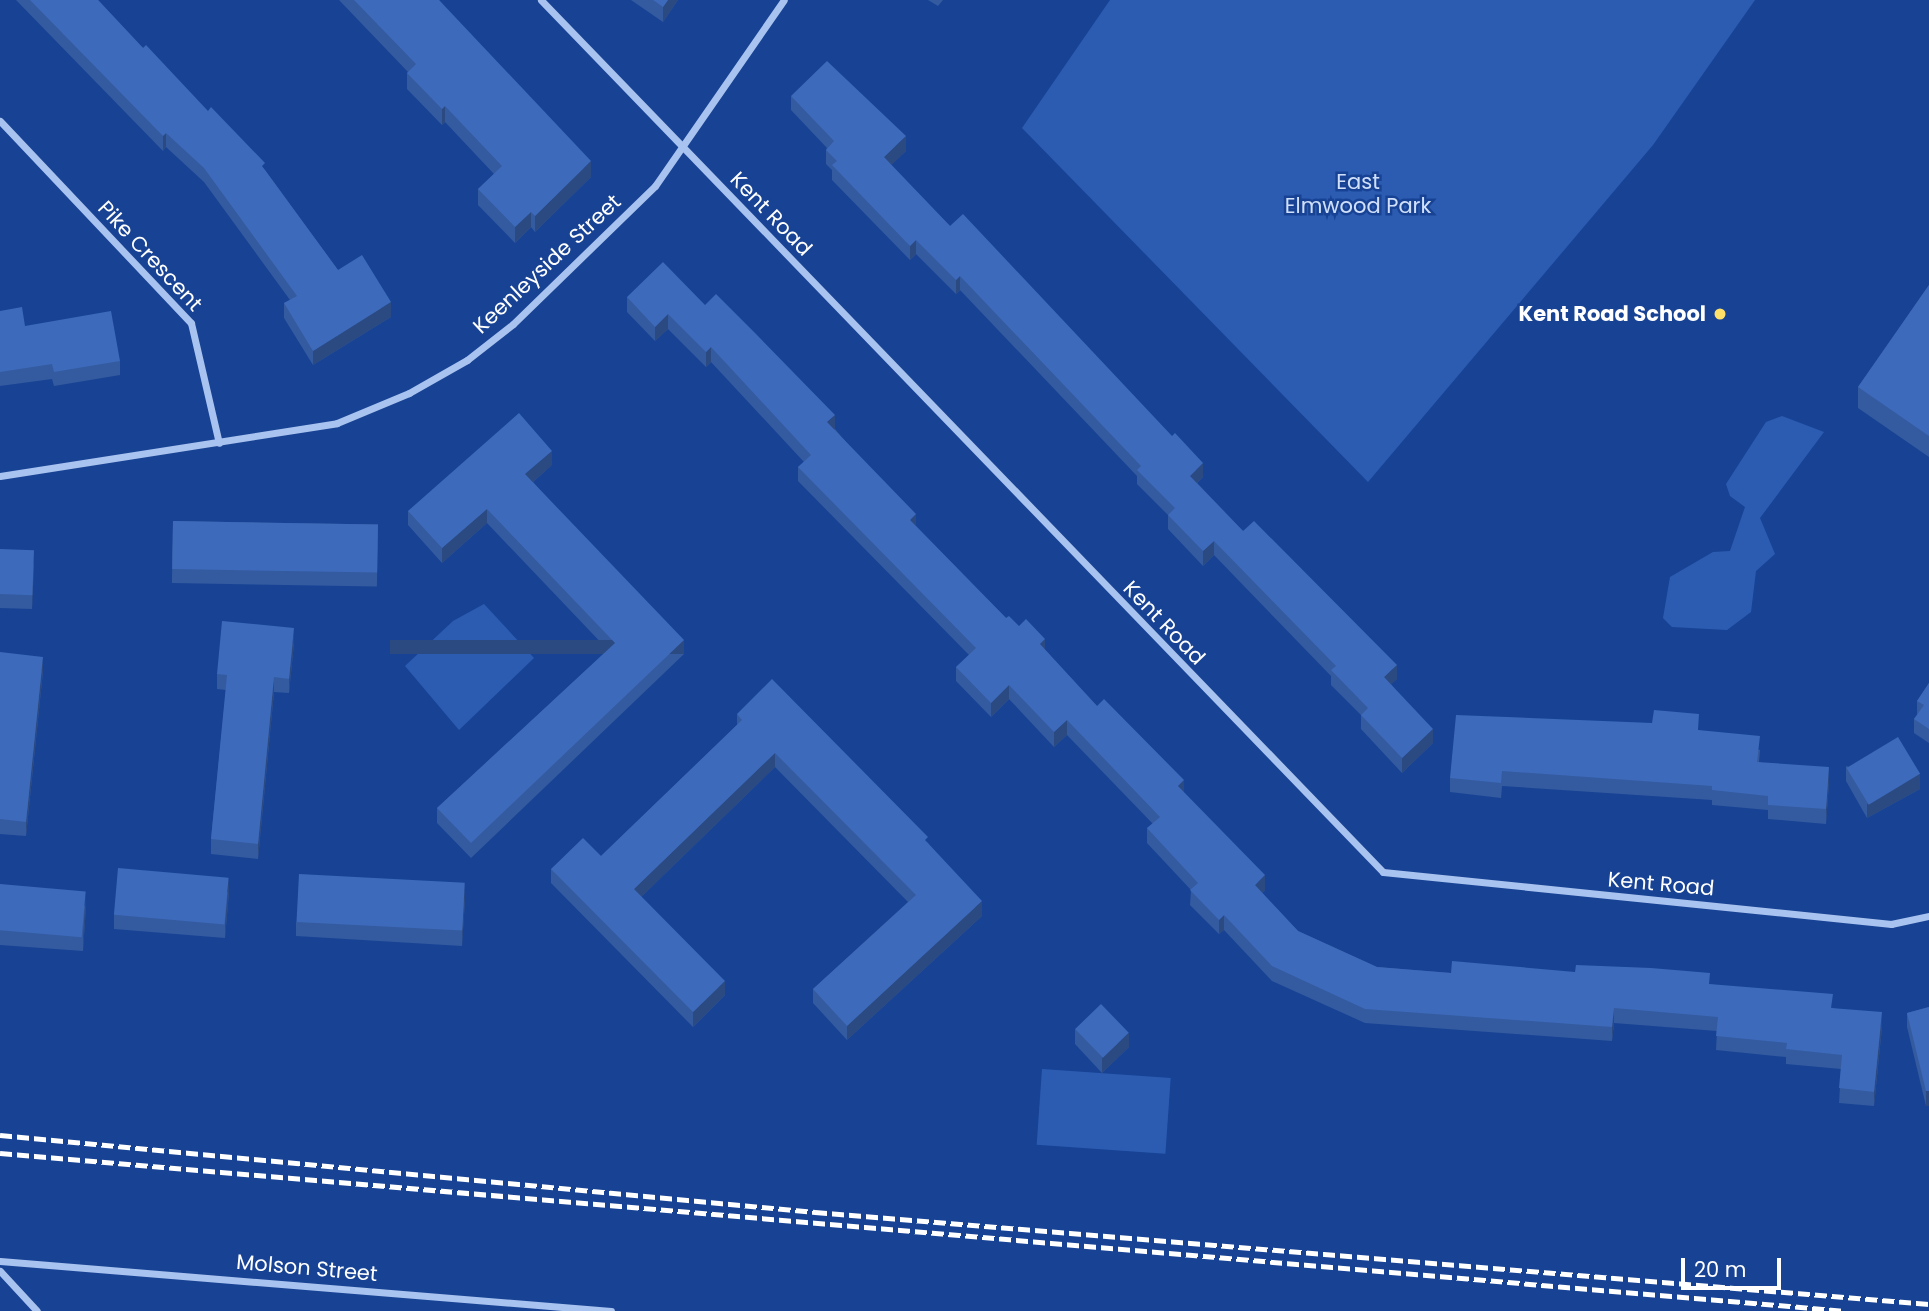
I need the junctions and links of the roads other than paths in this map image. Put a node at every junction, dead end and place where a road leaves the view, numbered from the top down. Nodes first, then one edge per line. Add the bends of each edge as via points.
1 (541, 0) edge
2 (784, 0) edge
3 (0, 121) edge
4 (684, 148) junction
5 (219, 443) junction
6 (0, 477) edge
7 (1929, 916) edge
8 (0, 1261) edge
9 (0, 1271) edge
10 (37, 1311) edge
11 (603, 1311) edge
12 (611, 1311) edge

1 - 4 street, Kent Road
2 - 4 street, Keenleyside Street
3 - 5 street, Pike Crescent via 191,323
4 - 5 street, Keenleyside Street via 655,186 582,258 513,324 467,360 409,393 337,423
4 - 7 street, Kent Road via 1383,872 1891,923
5 - 6 street, Keenleyside Street
8 - 11 street, Molson Street
9 - 10 street
11 - 12 street, Molson Street

